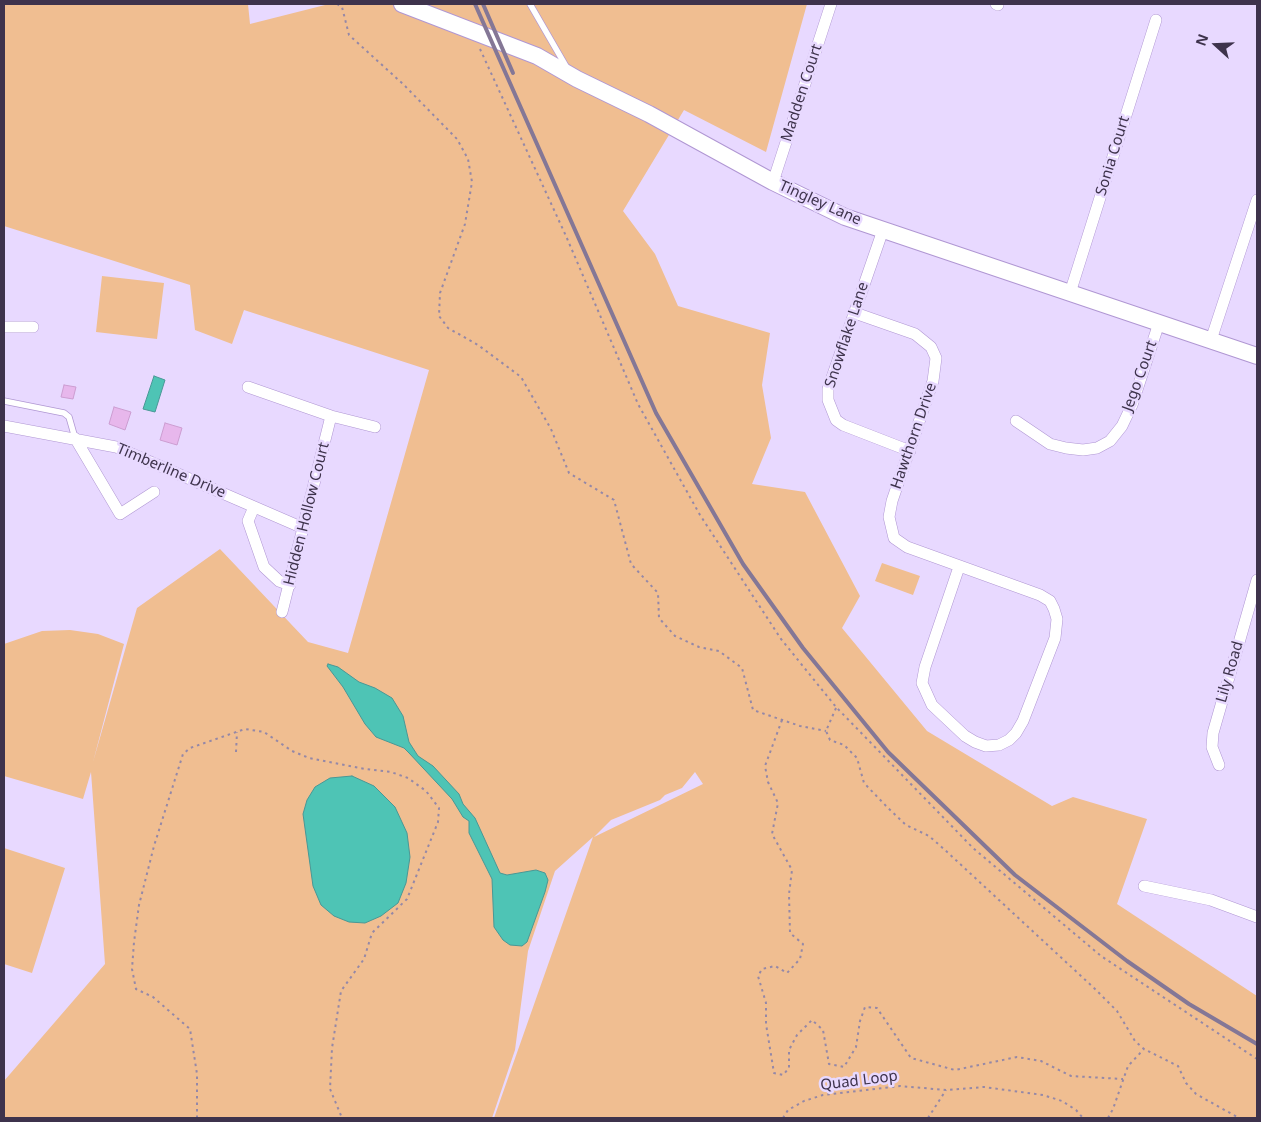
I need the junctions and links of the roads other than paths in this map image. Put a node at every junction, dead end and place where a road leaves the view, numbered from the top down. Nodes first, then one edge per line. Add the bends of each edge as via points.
1 (402, 4) edge
2 (530, 4) edge
3 (831, 4) edge
4 (1156, 20) dead end
5 (572, 76) junction
6 (773, 182) junction
7 (1257, 200) edge
8 (883, 230) junction
9 (1070, 293) junction
10 (855, 313) junction
11 (1159, 323) junction
12 (4, 327) edge
13 (33, 327) dead end
14 (1211, 340) junction
15 (1257, 356) edge
16 (248, 387) dead end
17 (4, 400) edge
18 (330, 416) junction
19 (1016, 421) dead end
20 (4, 426) edge
21 (375, 427) dead end
22 (75, 438) junction
23 (910, 451) junction
24 (154, 492) dead end
25 (254, 507) junction
26 (303, 528) junction
27 (959, 567) junction
28 (1257, 580) edge
29 (290, 585) junction
30 (282, 612) dead end
31 (1219, 765) dead end
32 (1144, 886) dead end
33 (1257, 917) edge

1 - 5 street, Tingley Lane via 538,56
2 - 5 lane
3 - 6 street, Madden Court
4 - 9 street, Sonia Court
5 - 6 street, Tingley Lane
6 - 8 street, Tingley Lane via 845,217
7 - 14 street
8 - 9 street, Tingley Lane
8 - 10 street, Snowflake Lane
9 - 11 street, Tingley Lane
10 - 23 street, Hawthorn Drive via 915,334 931,347 936,358 933,381
10 - 23 street, Snowflake Lane via 828,389 830,411 843,425
11 - 14 street, Tingley Lane
11 - 19 street, Jego Court via 1132,404 1122,426 1110,440 1097,448 1066,448 1050,444
12 - 13 street
14 - 15 street, Tingley Lane
16 - 18 street
17 - 22 lane via 64,413
18 - 21 street
18 - 26 street, Hidden Hollow Court
20 - 22 street, Timberline Drive
22 - 24 street via 120,514
22 - 25 street, Timberline Drive via 116,447
23 - 27 street, Hawthorn Drive via 892,501 891,531 894,538 907,547
25 - 26 street, Timberline Drive
25 - 29 street via 248,522 264,567 279,581
26 - 29 street, Hidden Hollow Court
27 - 27 street, Hawthorn Drive via 922,683 932,705 966,736 986,746 999,745 1009,740 1023,721 1055,638 1057,619 1050,601 1040,595
28 - 31 street, Lily Road via 1213,733 1212,747
29 - 30 street, Hidden Hollow Court
32 - 33 street via 1211,900

